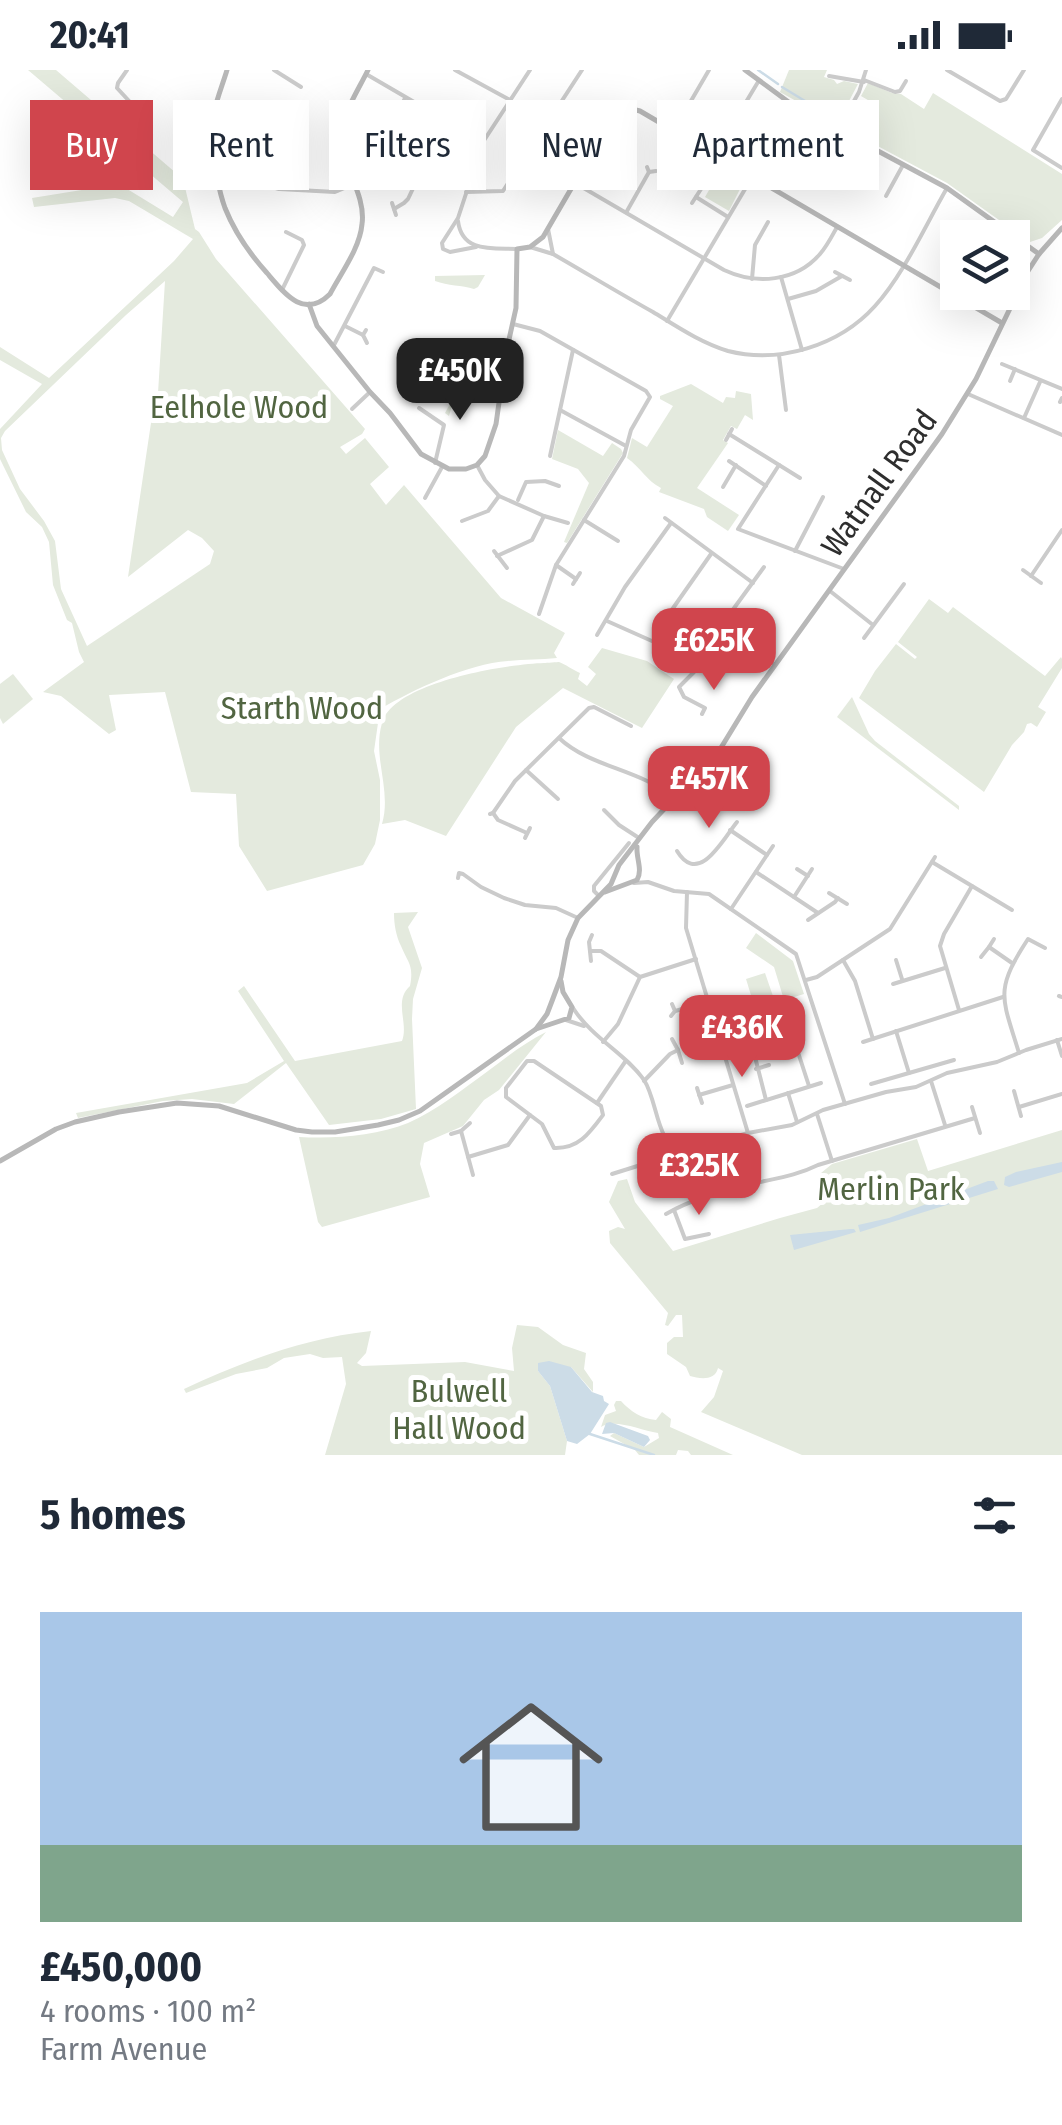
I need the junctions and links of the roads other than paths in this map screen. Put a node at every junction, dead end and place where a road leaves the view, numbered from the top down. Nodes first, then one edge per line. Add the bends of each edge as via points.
1 (127, 70) edge
2 (227, 70) edge
3 (274, 70) edge
4 (455, 70) edge
5 (530, 70) edge
6 (582, 70) edge
7 (709, 70) edge
8 (745, 70) edge
9 (866, 70) edge
10 (949, 70) edge
11 (1024, 70) edge
12 (367, 72) edge
13 (829, 76) dead end
14 (759, 81) junction
15 (864, 81) junction
16 (906, 81) dead end
17 (301, 87) dead end
18 (406, 97) junction
19 (128, 100) edge
20 (216, 100) edge
21 (355, 100) edge
22 (405, 100) edge
23 (411, 100) edge
24 (510, 100) joint
25 (562, 100) edge
26 (692, 100) edge
27 (747, 100) edge
28 (785, 100) edge
29 (854, 100) edge
30 (1062, 100) edge
31 (506, 106) edge
32 (1060, 107) edge
33 (879, 151) edge
34 (904, 164) junction
35 (1062, 168) edge
36 (651, 170) dead end
37 (506, 186) edge
38 (946, 188) junction
39 (221, 190) edge
40 (281, 190) edge
41 (340, 190) edge
42 (356, 190) edge
43 (412, 190) edge
44 (571, 190) edge
45 (587, 190) edge
46 (700, 190) edge
47 (744, 190) edge
48 (775, 190) edge
49 (466, 192) junction
50 (696, 196) junction
51 (886, 196) dead end
52 (692, 204) dead end
53 (394, 209) dead end
54 (626, 213) junction
55 (728, 217) junction
56 (458, 218) junction
57 (991, 220) edge
58 (768, 222) dead end
59 (837, 226) junction
60 (1062, 228) edge
61 (548, 229) junction
62 (286, 232) dead end
63 (476, 247) junction
64 (517, 248) junction
65 (530, 248) junction
66 (1030, 248) edge
67 (553, 254) junction
68 (1039, 254) junction
69 (704, 258) junction
70 (902, 264) junction
71 (383, 272) dead end
72 (835, 272) dead end
73 (842, 276) junction
74 (781, 278) junction
75 (752, 279) junction
76 (850, 280) dead end
77 (282, 290) junction
78 (788, 299) junction
79 (310, 304) junction
80 (668, 321) junction
81 (1002, 322) junction
82 (513, 324) junction
83 (345, 326) junction
84 (366, 343) dead end
85 (334, 345) junction
86 (573, 350) junction
87 (802, 350) junction
88 (778, 355) junction
89 (1002, 364) dead end
90 (1015, 370) junction
91 (1040, 380) junction
92 (1010, 381) dead end
93 (1062, 389) edge
94 (370, 392) junction
95 (968, 394) junction
96 (352, 408) dead end
97 (419, 408) dead end
98 (560, 410) junction
99 (786, 410) dead end
100 (1024, 418) junction
101 (729, 434) dead end
102 (1062, 435) edge
103 (626, 446) junction
104 (550, 456) dead end
105 (728, 460) dead end
106 (439, 465) junction
107 (476, 465) junction
108 (736, 465) junction
109 (779, 465) junction
110 (800, 478) dead end
111 (723, 483) dead end
112 (560, 486) dead end
113 (766, 486) junction
114 (499, 496) junction
115 (824, 497) dead end
116 (425, 498) dead end
117 (518, 502) junction
118 (544, 516) junction
119 (664, 518) dead end
120 (470, 520) junction
121 (584, 520) junction
122 (462, 521) dead end
123 (568, 523) dead end
124 (671, 523) junction
125 (472, 528) dead end
126 (1062, 530) edge
127 (618, 541) dead end
128 (795, 551) junction
129 (712, 553) junction
130 (556, 566) junction
131 (765, 566) dead end
132 (506, 568) dead end
133 (844, 570) junction
134 (1023, 570) dead end
135 (1031, 576) junction
136 (577, 578) dead end
137 (1041, 582) dead end
138 (753, 583) junction
139 (904, 584) dead end
140 (829, 590) junction
141 (539, 614) dead end
142 (606, 620) junction
143 (721, 625) junction
144 (873, 626) junction
145 (597, 636) dead end
146 (864, 638) dead end
147 (654, 642) junction
148 (699, 662) junction
149 (775, 665) junction
150 (706, 711) dead end
151 (630, 726) dead end
152 (559, 738) junction
153 (526, 770) junction
154 (558, 799) dead end
155 (674, 800) junction
156 (604, 810) dead end
157 (737, 822) dead end
158 (730, 830) junction
159 (527, 833) dead end
160 (636, 842) junction
161 (773, 846) dead end
162 (677, 852) dead end
163 (768, 855) junction
164 (622, 862) junction
165 (638, 866) junction
166 (797, 869) dead end
167 (812, 870) dead end
168 (756, 872) junction
169 (617, 873) junction
170 (808, 876) junction
171 (458, 878) dead end
172 (632, 883) junction
173 (656, 884) junction
174 (972, 886) junction
175 (687, 892) junction
176 (830, 893) dead end
177 (519, 894) dead end
178 (602, 894) junction
179 (794, 897) junction
180 (838, 898) junction
181 (516, 902) junction
182 (847, 904) dead end
183 (731, 909) junction
184 (1012, 910) dead end
185 (818, 914) junction
186 (578, 918) junction
187 (808, 920) dead end
188 (592, 936) dead end
189 (994, 940) dead end
190 (989, 947) junction
191 (1045, 948) dead end
192 (590, 951) junction
193 (981, 957) dead end
194 (696, 958) junction
195 (844, 960) junction
196 (896, 960) dead end
197 (591, 961) dead end
198 (1012, 962) junction
199 (945, 968) junction
200 (561, 977) junction
201 (640, 977) junction
202 (806, 980) junction
203 (902, 981) junction
204 (893, 984) dead end
205 (1003, 998) junction
206 (709, 1002) junction
207 (551, 1004) junction
208 (571, 1004) junction
209 (672, 1004) dead end
210 (789, 1004) dead end
211 (959, 1012) junction
212 (563, 1021) junction
213 (584, 1026) junction
214 (536, 1028) junction
215 (896, 1031) junction
216 (873, 1038) junction
217 (672, 1039) dead end
218 (1060, 1039) edge
219 (603, 1042) junction
220 (863, 1042) dead end
221 (678, 1050) junction
222 (754, 1053) dead end
223 (1019, 1053) junction
224 (1062, 1056) edge
225 (954, 1060) dead end
226 (626, 1062) junction
227 (682, 1063) dead end
228 (769, 1065) dead end
229 (756, 1068) junction
230 (909, 1073) junction
231 (644, 1081) junction
232 (931, 1082) junction
233 (820, 1083) dead end
234 (871, 1084) dead end
235 (734, 1085) junction
236 (809, 1086) junction
237 (1014, 1091) dead end
238 (788, 1093) junction
239 (1062, 1094) edge
240 (766, 1100) junction
241 (597, 1103) junction
242 (702, 1103) dead end
243 (845, 1104) junction
244 (747, 1106) dead end
245 (972, 1107) dead end
246 (1019, 1107) junction
247 (817, 1114) junction
248 (530, 1115) junction
249 (1022, 1116) dead end
250 (975, 1118) junction
251 (470, 1123) dead end
252 (798, 1123) junction
253 (945, 1127) junction
254 (462, 1131) junction
255 (748, 1132) junction
256 (980, 1133) dead end
257 (451, 1134) dead end
258 (705, 1146) junction
259 (671, 1148) junction
260 (468, 1157) junction
261 (832, 1160) junction
262 (0, 1161) edge
263 (620, 1171) junction
264 (473, 1174) dead end
265 (612, 1174) dead end
266 (623, 1178) dead end
267 (720, 1194) junction
268 (674, 1210) junction
269 (666, 1214) dead end
270 (709, 1234) dead end

1 - 19 street via 118,88
2 - 20 street
3 - 17 street
4 - 24 street
5 - 24 street
6 - 25 street
7 - 26 street
8 - 14 street
9 - 15 street
10 - 11 street via 1000,101
12 - 18 street
12 - 21 street
13 - 15 street
14 - 27 street
14 - 28 street
15 - 16 street via 895,92
15 - 29 street
18 - 22 street
18 - 23 street
30 - 32 street
31 - 49 street via 483,142
32 - 35 street via 1033,150
33 - 34 street
34 - 38 street
34 - 51 street
36 - 54 street
37 - 49 street
38 - 57 street
38 - 70 street
39 - 77 street via 247,251
40 - 41 street
42 - 79 street via 363,220 358,239 330,294
43 - 53 street
44 - 61 street
45 - 54 street
46 - 50 street
47 - 55 street
48 - 59 street
49 - 56 street
50 - 52 street
50 - 55 street
54 - 69 street
55 - 69 street
56 - 63 street via 462,235
56 - 63 street via 443,249
58 - 75 street via 755,245
59 - 70 street
59 - 74 street via 815,259
60 - 68 street, Watnall Road
61 - 65 street
61 - 67 street
62 - 77 street via 302,240 304,249
63 - 64 street
64 - 65 street
64 - 82 street
65 - 67 street
66 - 68 street
67 - 80 street
68 - 81 street, Watnall Road
69 - 75 street
69 - 80 street
70 - 81 street
70 - 87 street via 857,323
71 - 83 street via 374,268
72 - 73 street
73 - 76 street
73 - 78 street
74 - 75 street
74 - 78 street
77 - 79 street
78 - 87 street
79 - 85 street via 316,326
80 - 88 street via 727,350
81 - 95 street, Watnall Road
82 - 86 street
82 - 107 street via 490,446
83 - 84 street via 364,332
83 - 85 street
85 - 94 street
86 - 98 street
86 - 103 street via 648,393
87 - 88 street
88 - 99 street
89 - 90 street
90 - 91 street
90 - 92 street
91 - 93 street
91 - 100 street
94 - 96 street
94 - 106 street via 414,446
95 - 100 street
95 - 133 street, Watnall Road
97 - 106 street via 444,425
98 - 103 street
98 - 104 street
100 - 102 street
101 - 109 street
103 - 121 street
105 - 108 street
106 - 107 street
106 - 116 street
107 - 114 street
108 - 111 street
108 - 113 street
109 - 110 street
109 - 113 street
112 - 117 street via 526,482
113 - 128 street via 738,530
114 - 117 street
114 - 120 street
115 - 128 street
117 - 118 street
118 - 123 street
118 - 132 street via 528,543 496,553
119 - 124 street
120 - 122 street
120 - 125 street
121 - 127 street
121 - 130 street
124 - 129 street
124 - 142 street
126 - 135 street
128 - 133 street
129 - 138 street
129 - 147 street
130 - 136 street
130 - 141 street
131 - 138 street
133 - 140 street, Watnall Road
134 - 135 street
135 - 137 street
138 - 143 street
139 - 144 street
140 - 144 street
140 - 149 street, Watnall Road
142 - 145 street
142 - 147 street
143 - 148 street
143 - 149 street
144 - 146 street
147 - 148 street
148 - 150 street via 680,687 684,698
149 - 155 street, Watnall Road via 719,751
151 - 152 street via 594,707
152 - 153 street
152 - 155 street
153 - 154 street
153 - 159 street via 492,813
155 - 160 street, Watnall Road
156 - 160 street
157 - 158 street
158 - 162 street via 700,863 685,862
158 - 163 street
160 - 164 street, Watnall Road
160 - 165 street
160 - 178 street, Watnall Road via 594,886
161 - 163 street
163 - 168 street
164 - 165 street
164 - 169 street, Watnall Road
165 - 172 street via 640,876
165 - 173 street
166 - 170 street
167 - 170 street
168 - 179 street
168 - 183 street
169 - 172 street
169 - 178 street, Watnall Road
170 - 179 street
171 - 181 street via 466,875
172 - 173 street
172 - 178 street, Watnall Road
173 - 175 street
174 - 184 street
174 - 195 street via 933,859 890,929
174 - 199 street via 941,940
175 - 183 street via 709,894
175 - 194 street via 686,928
176 - 180 street
177 - 181 street
178 - 186 street, Watnall Road
179 - 185 street
180 - 182 street
180 - 185 street
181 - 186 street
183 - 202 street via 791,949
185 - 187 street
186 - 200 street, Watnall Road
188 - 192 street
189 - 190 street
190 - 193 street
190 - 198 street
191 - 198 street via 1028,939
192 - 197 street
192 - 201 street via 601,951
194 - 201 street
194 - 206 street
195 - 202 street
195 - 216 street
196 - 203 street
198 - 205 street
199 - 203 street
199 - 211 street
200 - 207 street, Watnall Road
200 - 208 street
201 - 219 street
202 - 243 street
203 - 204 street
205 - 211 street
205 - 223 street
206 - 209 street via 673,1014
206 - 235 street
207 - 208 street via 561,998
207 - 212 street via 551,1016
207 - 214 street, Watnall Road
208 - 212 street
208 - 213 street
210 - 236 street
211 - 215 street
212 - 213 street
212 - 214 street, Watnall Road
213 - 219 street
214 - 262 street, Watnall Road via 420,1111 378,1126 312,1132 219,1106 177,1104 75,1122
215 - 216 street
215 - 230 street
216 - 220 street
217 - 221 street
218 - 223 street
218 - 224 street
219 - 226 street
221 - 227 street
221 - 231 street
222 - 229 street
223 - 232 street
225 - 230 street
226 - 231 street
226 - 241 street
228 - 229 street
229 - 240 street
230 - 234 street
231 - 259 street
232 - 243 street
232 - 253 street
233 - 236 street
235 - 242 street via 698,1092
235 - 255 street
236 - 238 street
237 - 246 street
238 - 240 street
238 - 252 street
239 - 246 street
240 - 244 street
241 - 248 street via 602,1115 587,1136 558,1150
241 - 248 street via 531,1060 505,1092
243 - 247 street
245 - 250 street
246 - 249 street
247 - 252 street
247 - 261 street
248 - 260 street via 508,1145
250 - 253 street
250 - 256 street
251 - 254 street
252 - 255 street
253 - 261 street
254 - 257 street
254 - 260 street
255 - 258 street
258 - 259 street
258 - 267 street
259 - 263 street via 663,1158
260 - 264 street
261 - 267 street
263 - 265 street
263 - 266 street
267 - 268 street
268 - 269 street
268 - 270 street via 686,1239

